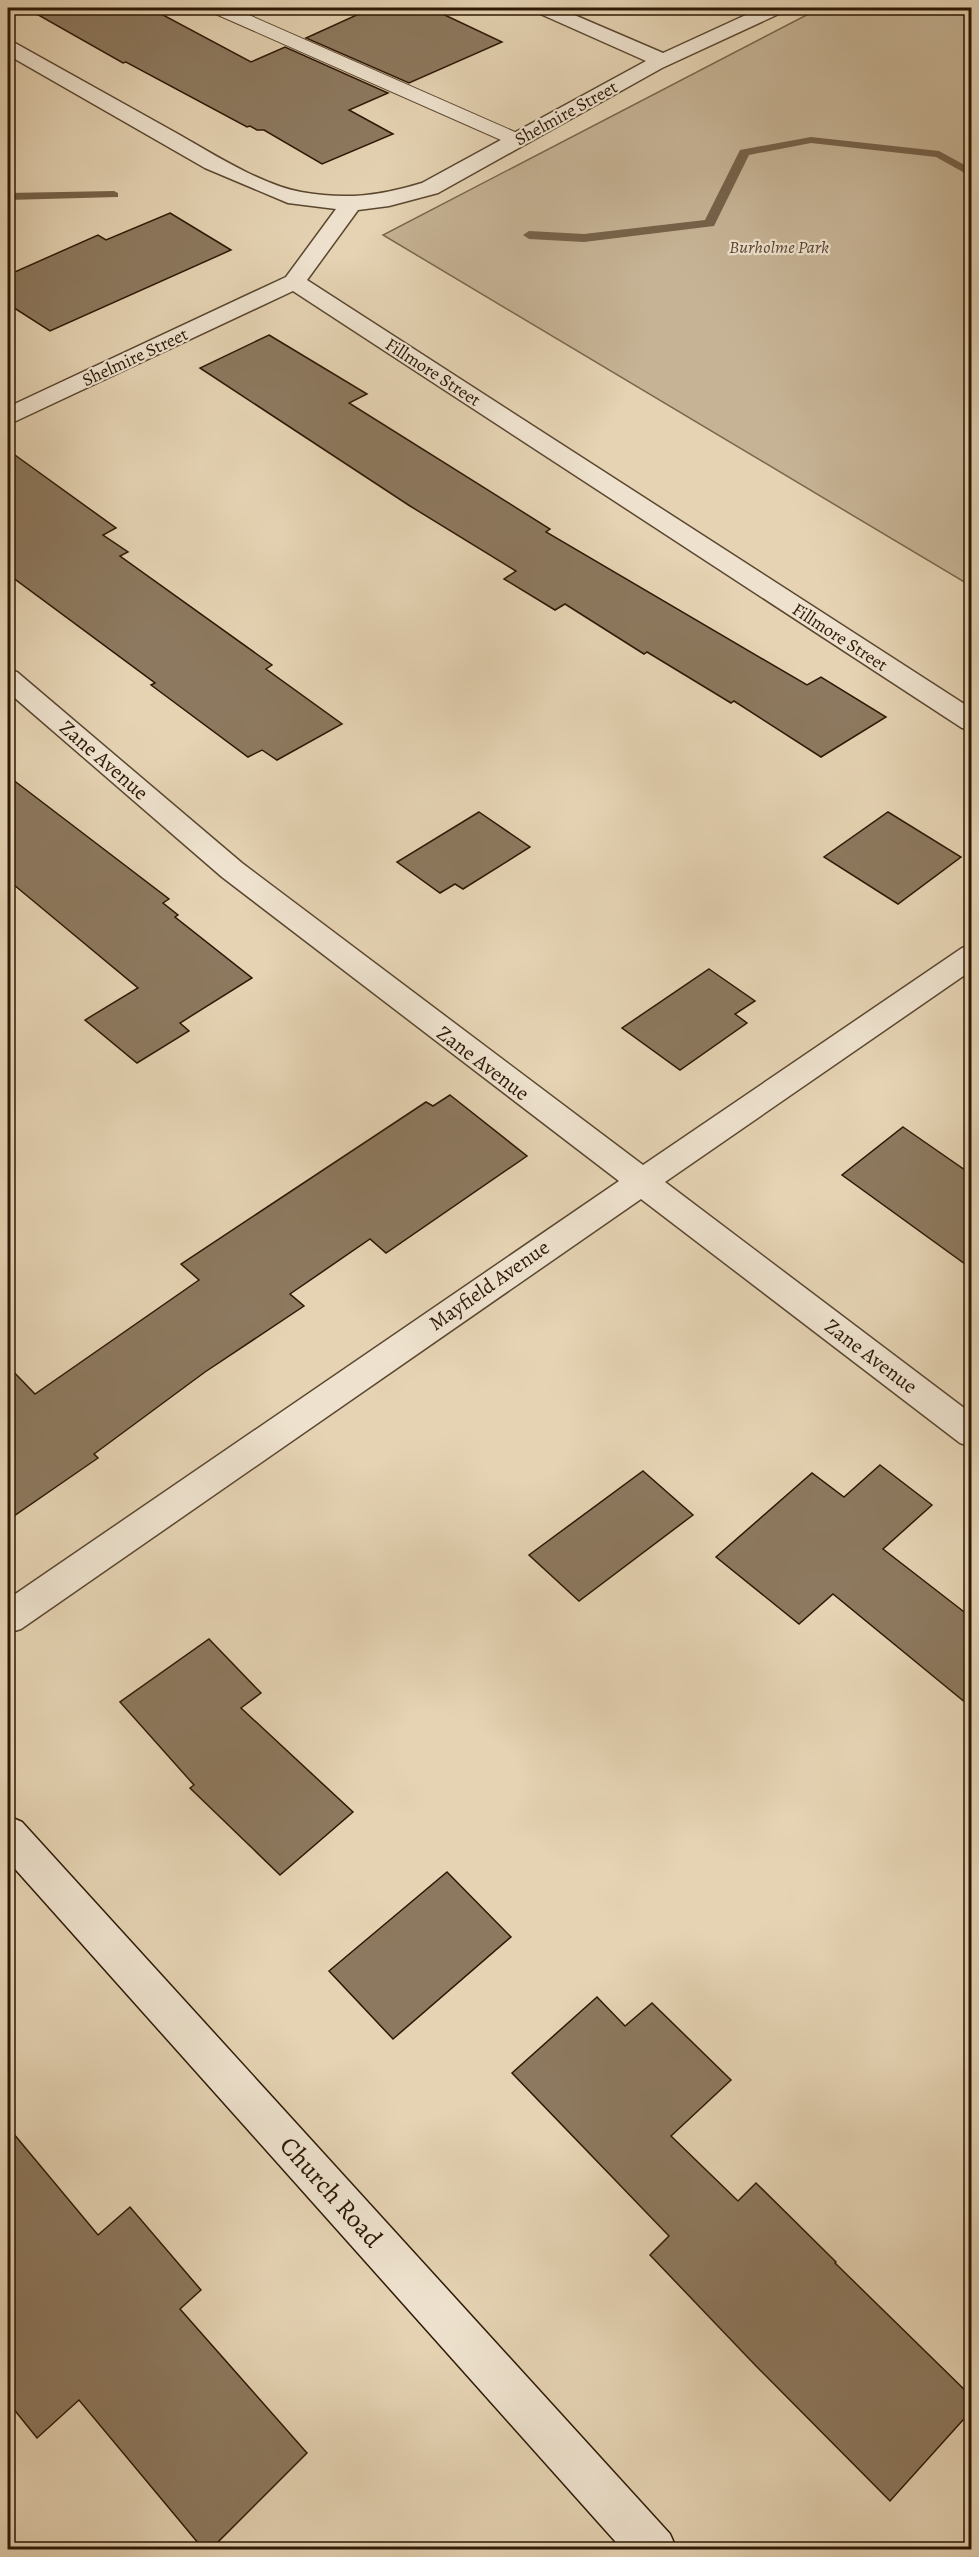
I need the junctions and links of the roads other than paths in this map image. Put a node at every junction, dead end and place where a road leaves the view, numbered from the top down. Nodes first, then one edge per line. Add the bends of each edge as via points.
1 (218, 8) edge
2 (543, 8) edge
3 (776, 8) edge
4 (8, 47) edge
5 (662, 60) junction
6 (517, 140) junction
7 (351, 204) junction
8 (294, 282) junction
9 (8, 416) edge
10 (8, 678) edge
11 (972, 722) edge
12 (972, 955) edge
13 (639, 1182) junction
14 (972, 1433) edge
15 (8, 1618) edge
16 (8, 1834) edge
17 (654, 2550) edge

1 - 6 lane
2 - 5 street
3 - 5 street, Shelmire Street
4 - 7 street via 213,163 256,183 296,198
5 - 6 street, Shelmire Street
6 - 7 street, Shelmire Street via 430,188 389,200
7 - 8 street
8 - 9 street, Shelmire Street
8 - 11 street, Fillmore Street
10 - 13 street, Zane Avenue via 232,870
12 - 13 street, Mayfield Avenue
13 - 14 street, Zane Avenue
13 - 15 street, Mayfield Avenue
16 - 17 street, Church Road

